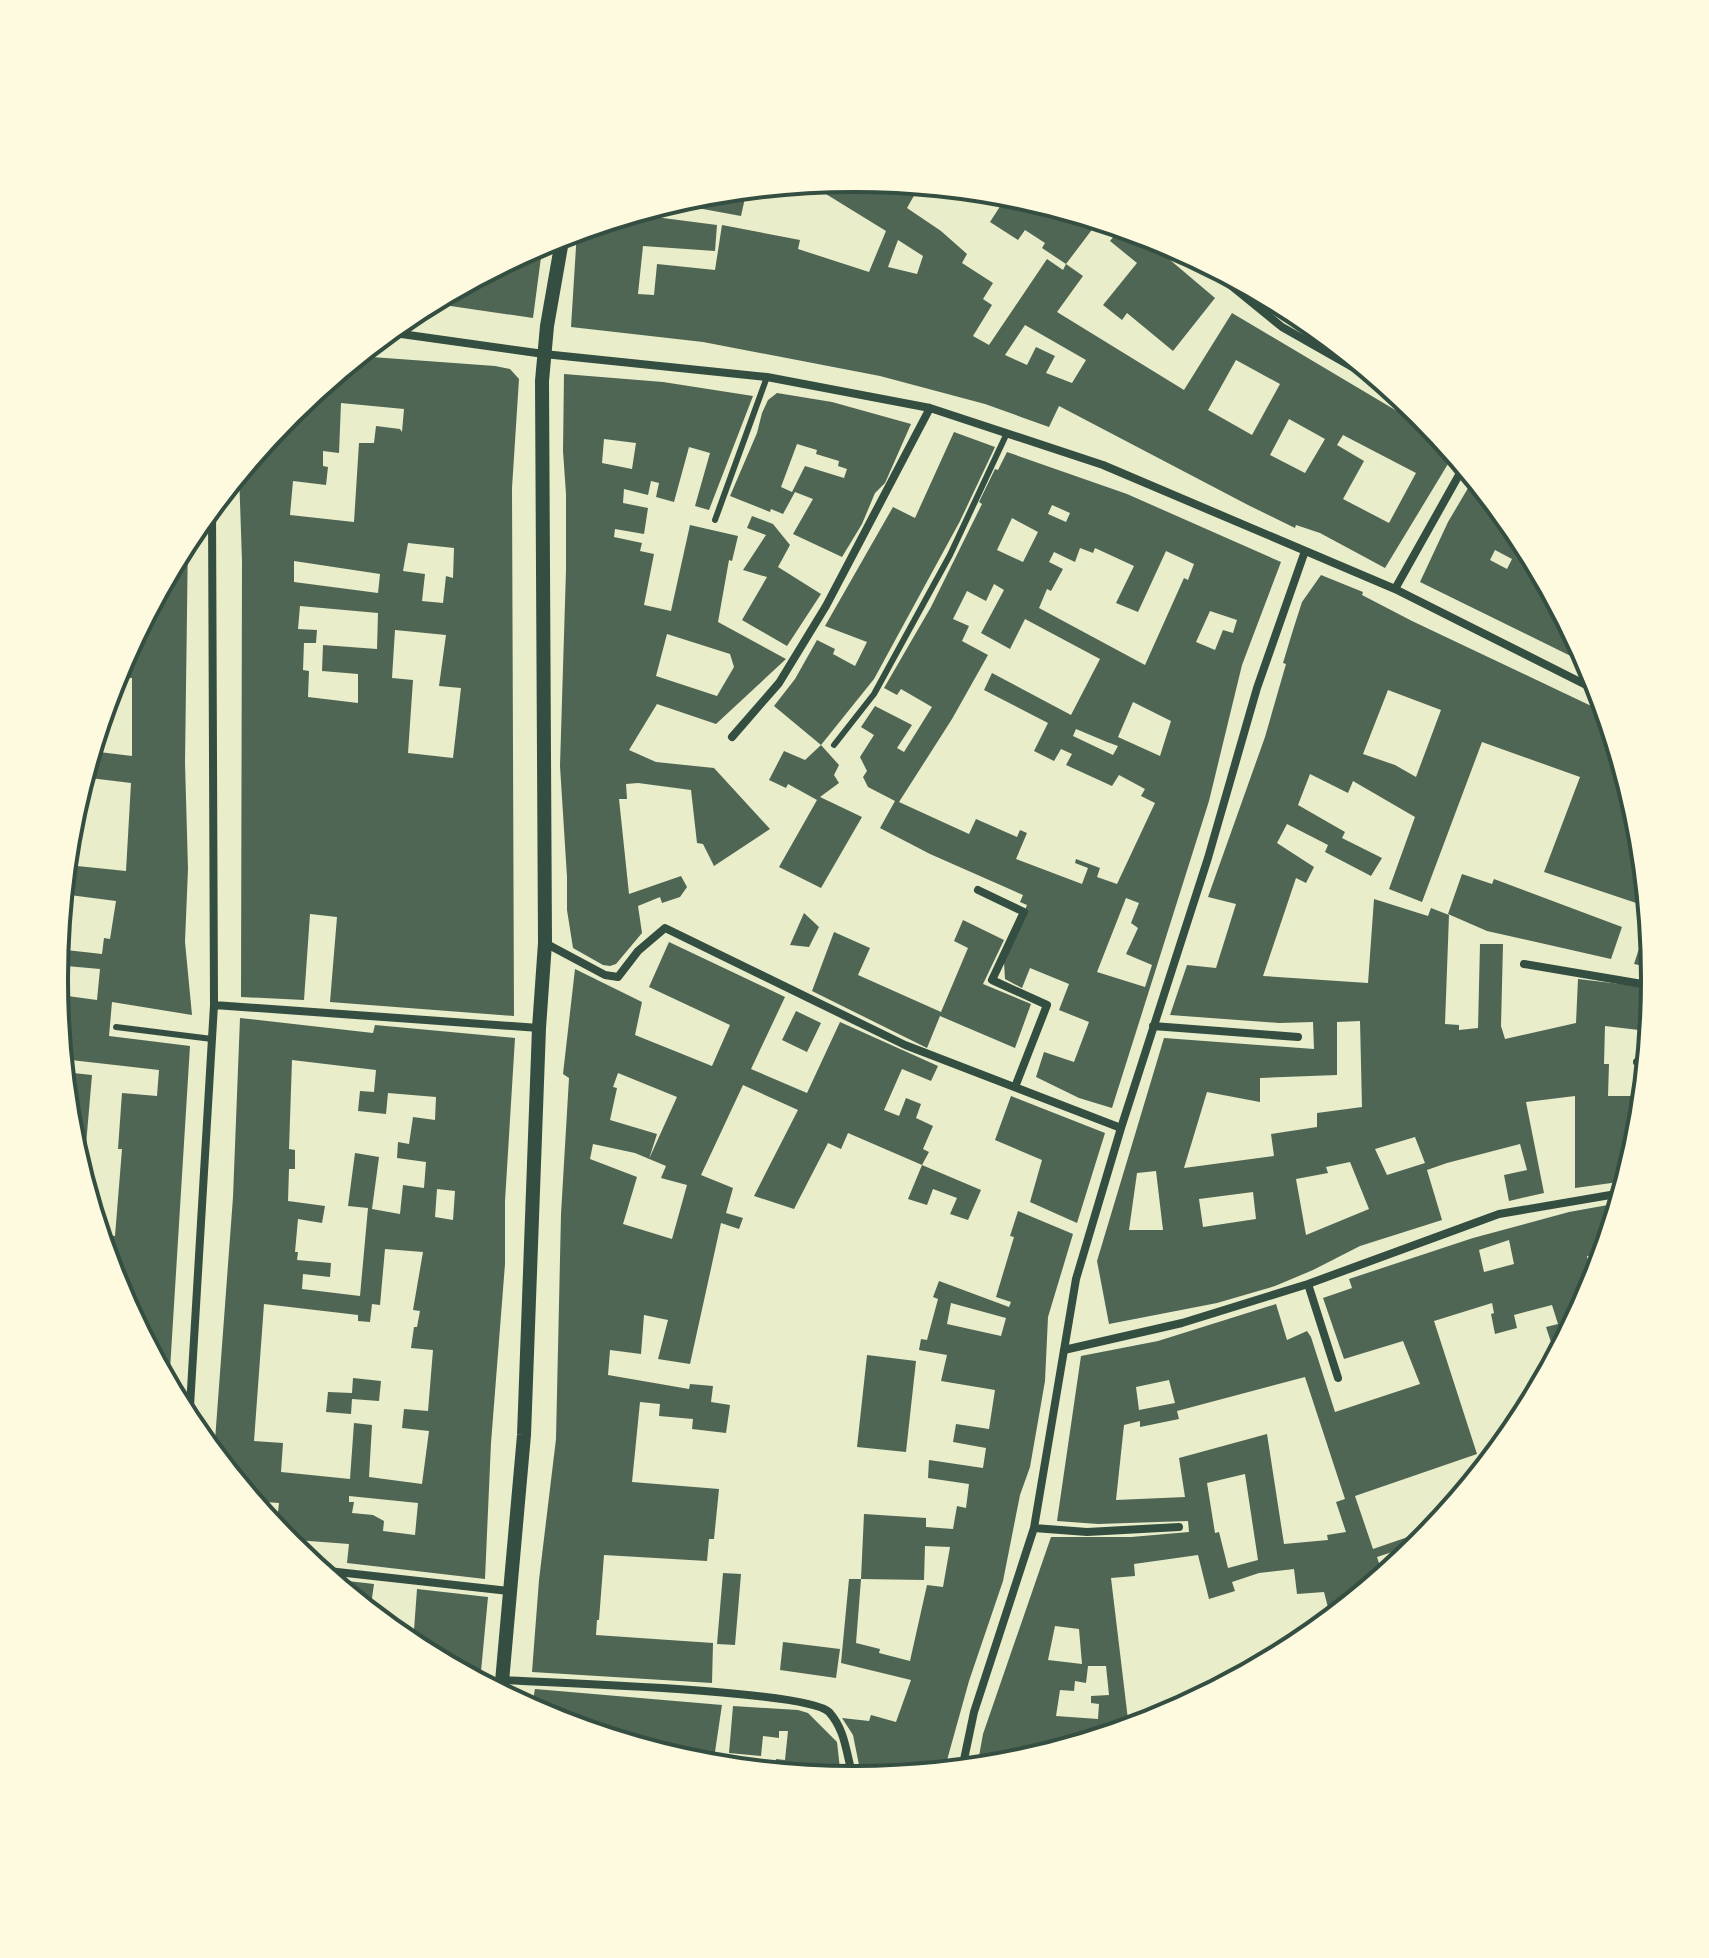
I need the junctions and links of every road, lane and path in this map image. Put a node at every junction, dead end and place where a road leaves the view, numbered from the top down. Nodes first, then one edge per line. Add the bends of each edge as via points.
1 (561, 249) edge
2 (1243, 296) edge
3 (405, 334) edge
4 (544, 354) junction
5 (1337, 358) edge
6 (767, 377) junction
7 (930, 408) junction
8 (1007, 433) junction
9 (1459, 476) edge
10 (715, 520) dead end
11 (212, 526) edge
12 (1305, 551) junction
13 (1395, 589) junction
14 (1583, 683) edge
15 (732, 737) dead end
16 (834, 745) dead end
17 (978, 890) dead end
18 (545, 943) junction
19 (1524, 964) dead end
20 (1641, 984) edge
21 (214, 1005) junction
22 (1153, 1026) junction
23 (116, 1027) dead end
24 (539, 1028) junction
25 (1298, 1037) dead end
26 (212, 1039) junction
27 (1015, 1087) junction
28 (1121, 1128) junction
29 (1610, 1195) edge
30 (1308, 1284) junction
31 (1064, 1350) junction
32 (1338, 1378) dead end
33 (190, 1399) edge
34 (1179, 1527) dead end
35 (1034, 1528) junction
36 (339, 1572) edge
37 (509, 1591) junction
38 (502, 1682) edge
39 (514, 1687) edge
40 (964, 1758) edge
41 (851, 1766) edge

1 - 4 street
2 - 5 street via 1282,327
3 - 4 street
4 - 6 street
4 - 18 street
6 - 7 street
6 - 10 lane
7 - 8 street
7 - 15 street via 826,606 779,683
8 - 12 street via 1103,465
8 - 16 lane via 950,555 874,694
9 - 13 street
11 - 21 street
12 - 13 street
12 - 22 street
13 - 14 street
17 - 27 street via 1024,912 992,980 1047,1005
18 - 24 street
18 - 27 street via 618,977 665,928 905,1045
19 - 20 street
21 - 24 street
21 - 26 street
22 - 25 street
22 - 28 street
23 - 26 lane
24 - 37 street via 524,1435
26 - 33 street
27 - 28 street
28 - 31 street via 1076,1279
29 - 30 street via 1499,1214
30 - 31 street via 1182,1323
30 - 32 street
31 - 35 street
34 - 35 street via 1087,1532
35 - 40 street via 974,1712
36 - 37 street
37 - 38 street
39 - 41 street via 740,1694 811,1703 828,1711 845,1739

